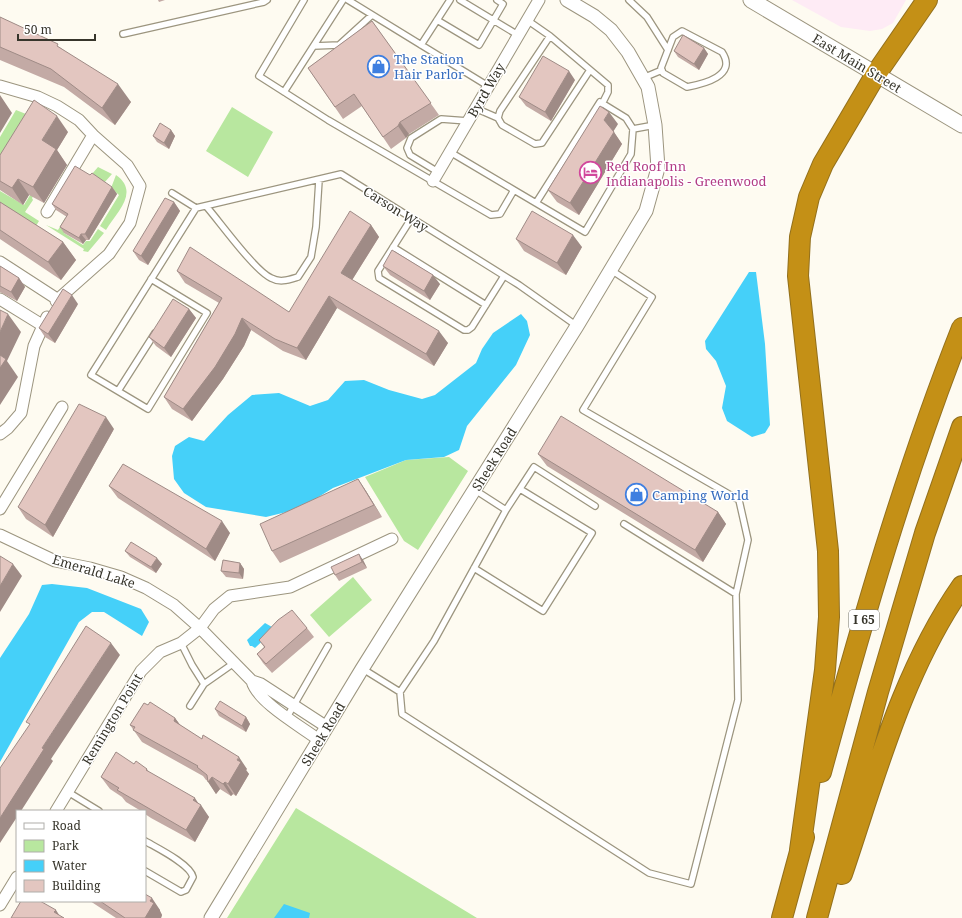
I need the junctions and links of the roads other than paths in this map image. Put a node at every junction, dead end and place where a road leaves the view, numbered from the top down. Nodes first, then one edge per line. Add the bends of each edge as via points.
1 (267, 0) edge
2 (304, 0) edge
3 (343, 0) edge
4 (348, 0) edge
5 (450, 0) edge
6 (460, 0) edge
7 (497, 0) edge
8 (539, 0) edge
9 (567, 0) edge
10 (629, 0) edge
11 (751, 0) edge
12 (927, 0) edge
13 (372, 15) junction
14 (437, 20) junction
15 (494, 20) junction
16 (527, 20) junction
17 (124, 34) dead end
18 (518, 35) junction
19 (550, 36) junction
20 (421, 45) junction
21 (314, 46) junction
22 (668, 50) junction
23 (590, 70) junction
24 (662, 70) junction
25 (876, 74) junction
26 (642, 78) junction
27 (0, 86) edge
28 (488, 86) junction
29 (284, 92) junction
30 (602, 104) junction
31 (475, 108) junction
32 (498, 118) junction
33 (468, 120) junction
34 (656, 124) junction
35 (962, 125) edge
36 (633, 129) junction
37 (93, 135) junction
38 (450, 152) junction
39 (435, 176) junction
40 (319, 180) junction
41 (514, 190) junction
42 (172, 193) dead end
43 (536, 203) junction
44 (206, 206) junction
45 (196, 208) junction
46 (47, 212) dead end
47 (411, 219) junction
48 (393, 247) junction
49 (0, 262) edge
50 (611, 270) junction
51 (504, 276) junction
52 (151, 279) junction
53 (178, 295) junction
54 (0, 299) edge
55 (57, 299) junction
56 (174, 302) edge
57 (486, 305) junction
58 (42, 325) junction
59 (577, 326) junction
60 (158, 327) edge
61 (962, 328) edge
62 (118, 391) junction
63 (62, 407) dead end
64 (962, 427) edge
65 (0, 434) edge
66 (520, 488) junction
67 (475, 490) junction
68 (595, 506) dead end
69 (0, 509) edge
70 (506, 510) junction
71 (624, 524) dead end
72 (0, 535) edge
73 (392, 539) dead end
74 (474, 568) junction
75 (962, 586) edge
76 (736, 594) junction
77 (200, 628) junction
78 (181, 644) junction
79 (328, 646) dead end
80 (234, 663) junction
81 (362, 669) junction
82 (252, 681) junction
83 (204, 684) junction
84 (400, 692) junction
85 (190, 706) dead end
86 (293, 706) junction
87 (287, 717) junction
88 (327, 727) junction
89 (319, 740) junction
90 (68, 792) junction
91 (57, 810) edge
92 (97, 810) edge
93 (146, 841) edge
94 (800, 850) junction
95 (146, 873) edge
96 (16, 878) edge
97 (0, 905) edge
98 (211, 918) edge
99 (782, 918) edge
100 (817, 918) edge
101 (827, 918) edge

1 - 17 lane
2 - 29 lane via 259,76
3 - 21 lane
4 - 13 lane
5 - 14 lane
6 - 15 lane
7 - 15 lane via 504,4
8 - 16 street, Byrd Way
9 - 26 street, Sheek Road via 611,30 628,52
10 - 22 lane via 646,17
11 - 25 main road, East Main Street
12 - 25 highway
13 - 20 lane
13 - 21 lane via 339,45
14 - 15 lane via 478,45
14 - 20 lane
15 - 18 lane
16 - 18 street, Byrd Way
16 - 19 lane
18 - 28 street, Byrd Way
19 - 23 lane
19 - 32 lane via 500,111
20 - 28 lane
21 - 29 lane
22 - 24 lane
22 - 24 lane via 673,37 682,31 722,52 726,58 725,66 721,74 713,80 687,87
23 - 30 lane via 608,85 608,92
23 - 32 lane via 542,143 536,144 502,125
24 - 26 lane
25 - 35 main road, East Main Street
25 - 94 highway via 823,164 809,197 800,237 798,276 828,551 829,617 825,670
26 - 34 street, Sheek Road via 648,87
27 - 37 street via 38,97 57,106 79,120
28 - 31 street, Byrd Way
29 - 39 lane via 328,120
30 - 36 lane via 626,118
30 - 43 lane via 600,102
31 - 32 lane
31 - 33 street, Byrd Way
33 - 38 street, Byrd Way
33 - 39 lane via 441,119 411,138 407,148 410,155
34 - 36 lane
34 - 50 street, Sheek Road via 658,168 646,212
36 - 43 lane via 631,154 584,232
37 - 46 street
37 - 55 street via 127,164 140,186 130,223 108,254
38 - 39 street, Byrd Way
38 - 41 lane
39 - 41 lane via 491,215 500,214
40 - 44 lane, Carson Way
40 - 44 lane via 311,257 298,277 282,281 270,278 250,259
40 - 47 lane, Carson Way via 341,174
41 - 43 lane
42 - 45 lane
44 - 45 lane, Carson Way
45 - 52 lane
47 - 48 lane
47 - 51 lane, Carson Way
48 - 57 lane
48 - 57 lane via 378,271 379,278 464,330 472,327
49 - 55 street
50 - 59 street, Sheek Road
50 - 76 lane via 652,296 583,410 739,500 748,540
51 - 57 lane
51 - 59 lane, Carson Way
52 - 53 lane
52 - 62 lane via 91,375
53 - 56 lane
53 - 62 lane via 207,313 148,409
54 - 58 street
55 - 58 street
58 - 65 street via 34,346 22,413
59 - 67 street, Sheek Road
60 - 62 lane
61 - 94 highway, I 65 via 894,519 845,682
63 - 69 street
64 - 100 highway, I 65 via 925,533 878,692
66 - 68 lane via 534,468
66 - 70 lane
66 - 74 lane via 592,533 544,611
67 - 70 lane
67 - 81 street, Sheek Road
70 - 74 lane
71 - 76 lane
72 - 77 street, Emerald Lake via 55,561 121,577 146,588 174,605
73 - 77 street, Remington Point via 290,586 230,596 214,609
74 - 84 lane via 434,641
75 - 101 highway via 931,637 912,676
76 - 84 lane via 738,700 690,884 649,873 402,714
77 - 78 street, Remington Point
77 - 80 street, Emerald Lake
78 - 83 lane
78 - 90 street, Remington Point via 160,652 141,671
79 - 86 lane
80 - 82 street, Emerald Lake
80 - 83 lane
81 - 84 lane
81 - 88 street, Sheek Road
82 - 86 street, Emerald Lake via 261,684
82 - 87 street, Emerald Lake via 254,689
83 - 85 lane
86 - 87 lane
86 - 88 street, Emerald Lake
87 - 89 street, Emerald Lake
88 - 89 street, Sheek Road
89 - 98 street, Sheek Road
90 - 91 street, Remington Point
90 - 92 lane
93 - 95 lane via 192,872 193,877 186,890 181,892
94 - 99 highway, I 65
96 - 97 street

